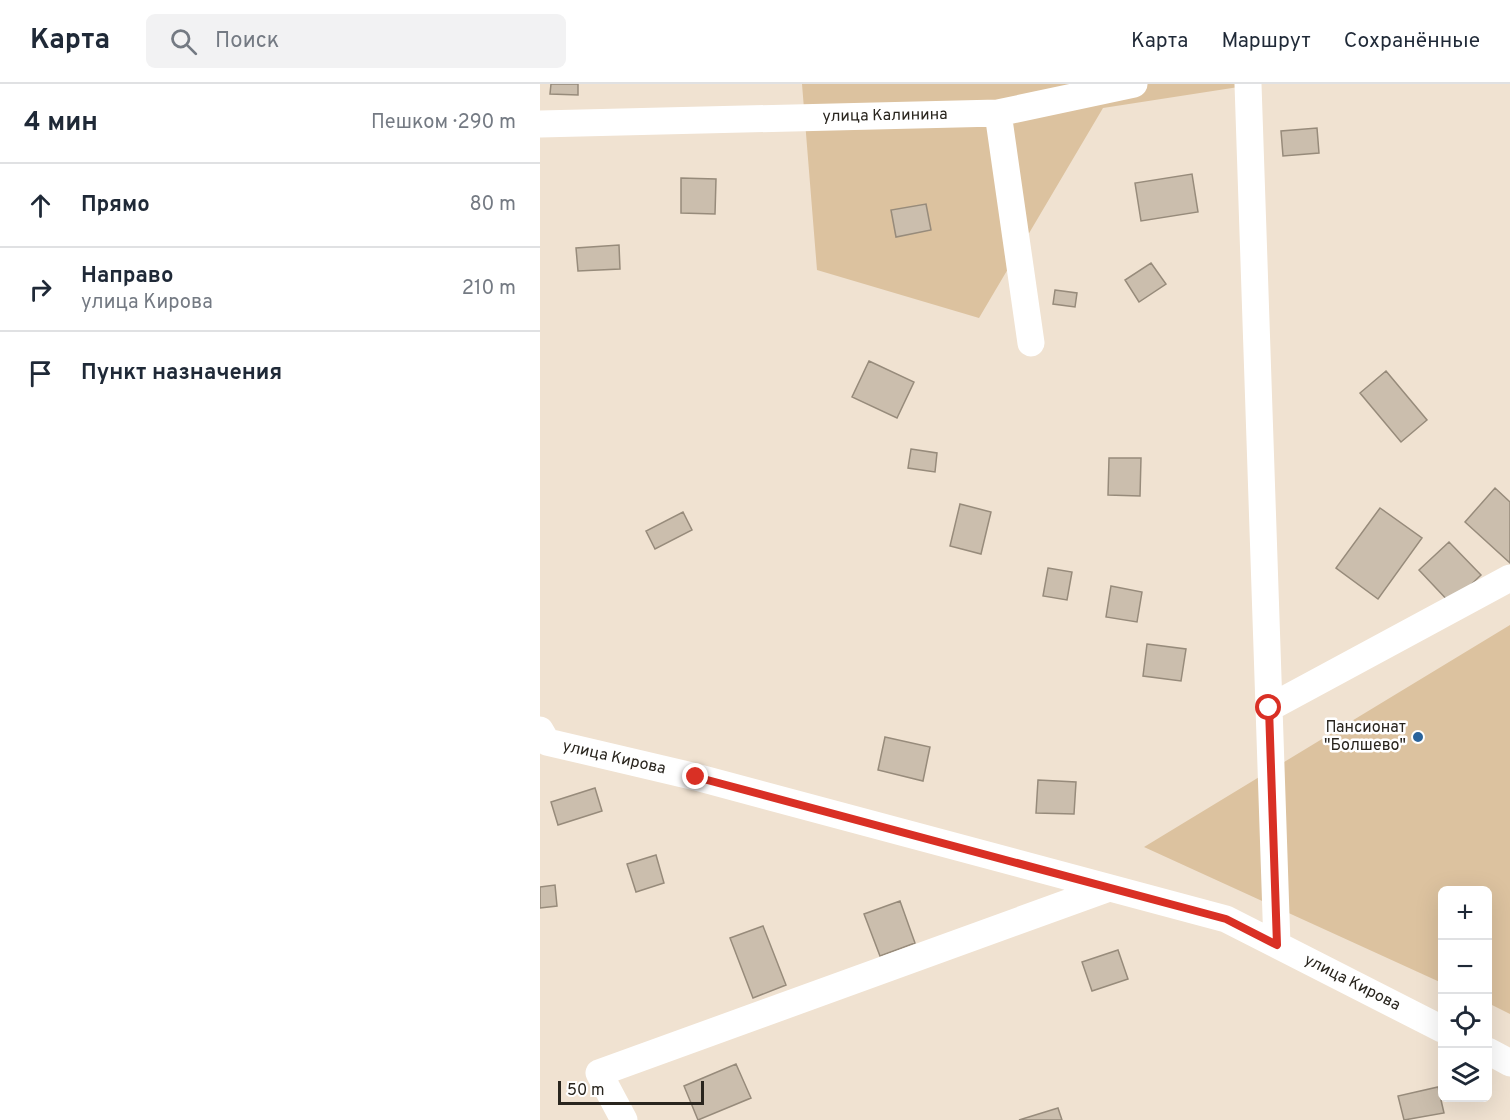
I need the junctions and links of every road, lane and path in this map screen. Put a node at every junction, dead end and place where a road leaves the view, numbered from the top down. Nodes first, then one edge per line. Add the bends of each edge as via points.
1 (1134, 84) edge
2 (1248, 84) edge
3 (998, 113) junction
4 (540, 124) edge
5 (1031, 343) dead end
6 (1510, 578) edge
7 (1269, 708) junction
8 (542, 740) edge
9 (1109, 888) junction
10 (1277, 945) junction
11 (1438, 1026) edge
12 (1492, 1053) edge
13 (1510, 1063) edge
14 (624, 1120) edge

1 - 3 street, улица Калинина
2 - 7 street
3 - 4 street, улица Калинина
3 - 5 street
6 - 7 street
7 - 10 street
8 - 9 street, улица Кирова via 696,777
9 - 10 street, улица Кирова via 1226,919
9 - 14 street via 599,1073
10 - 11 street, улица Кирова
12 - 13 street

